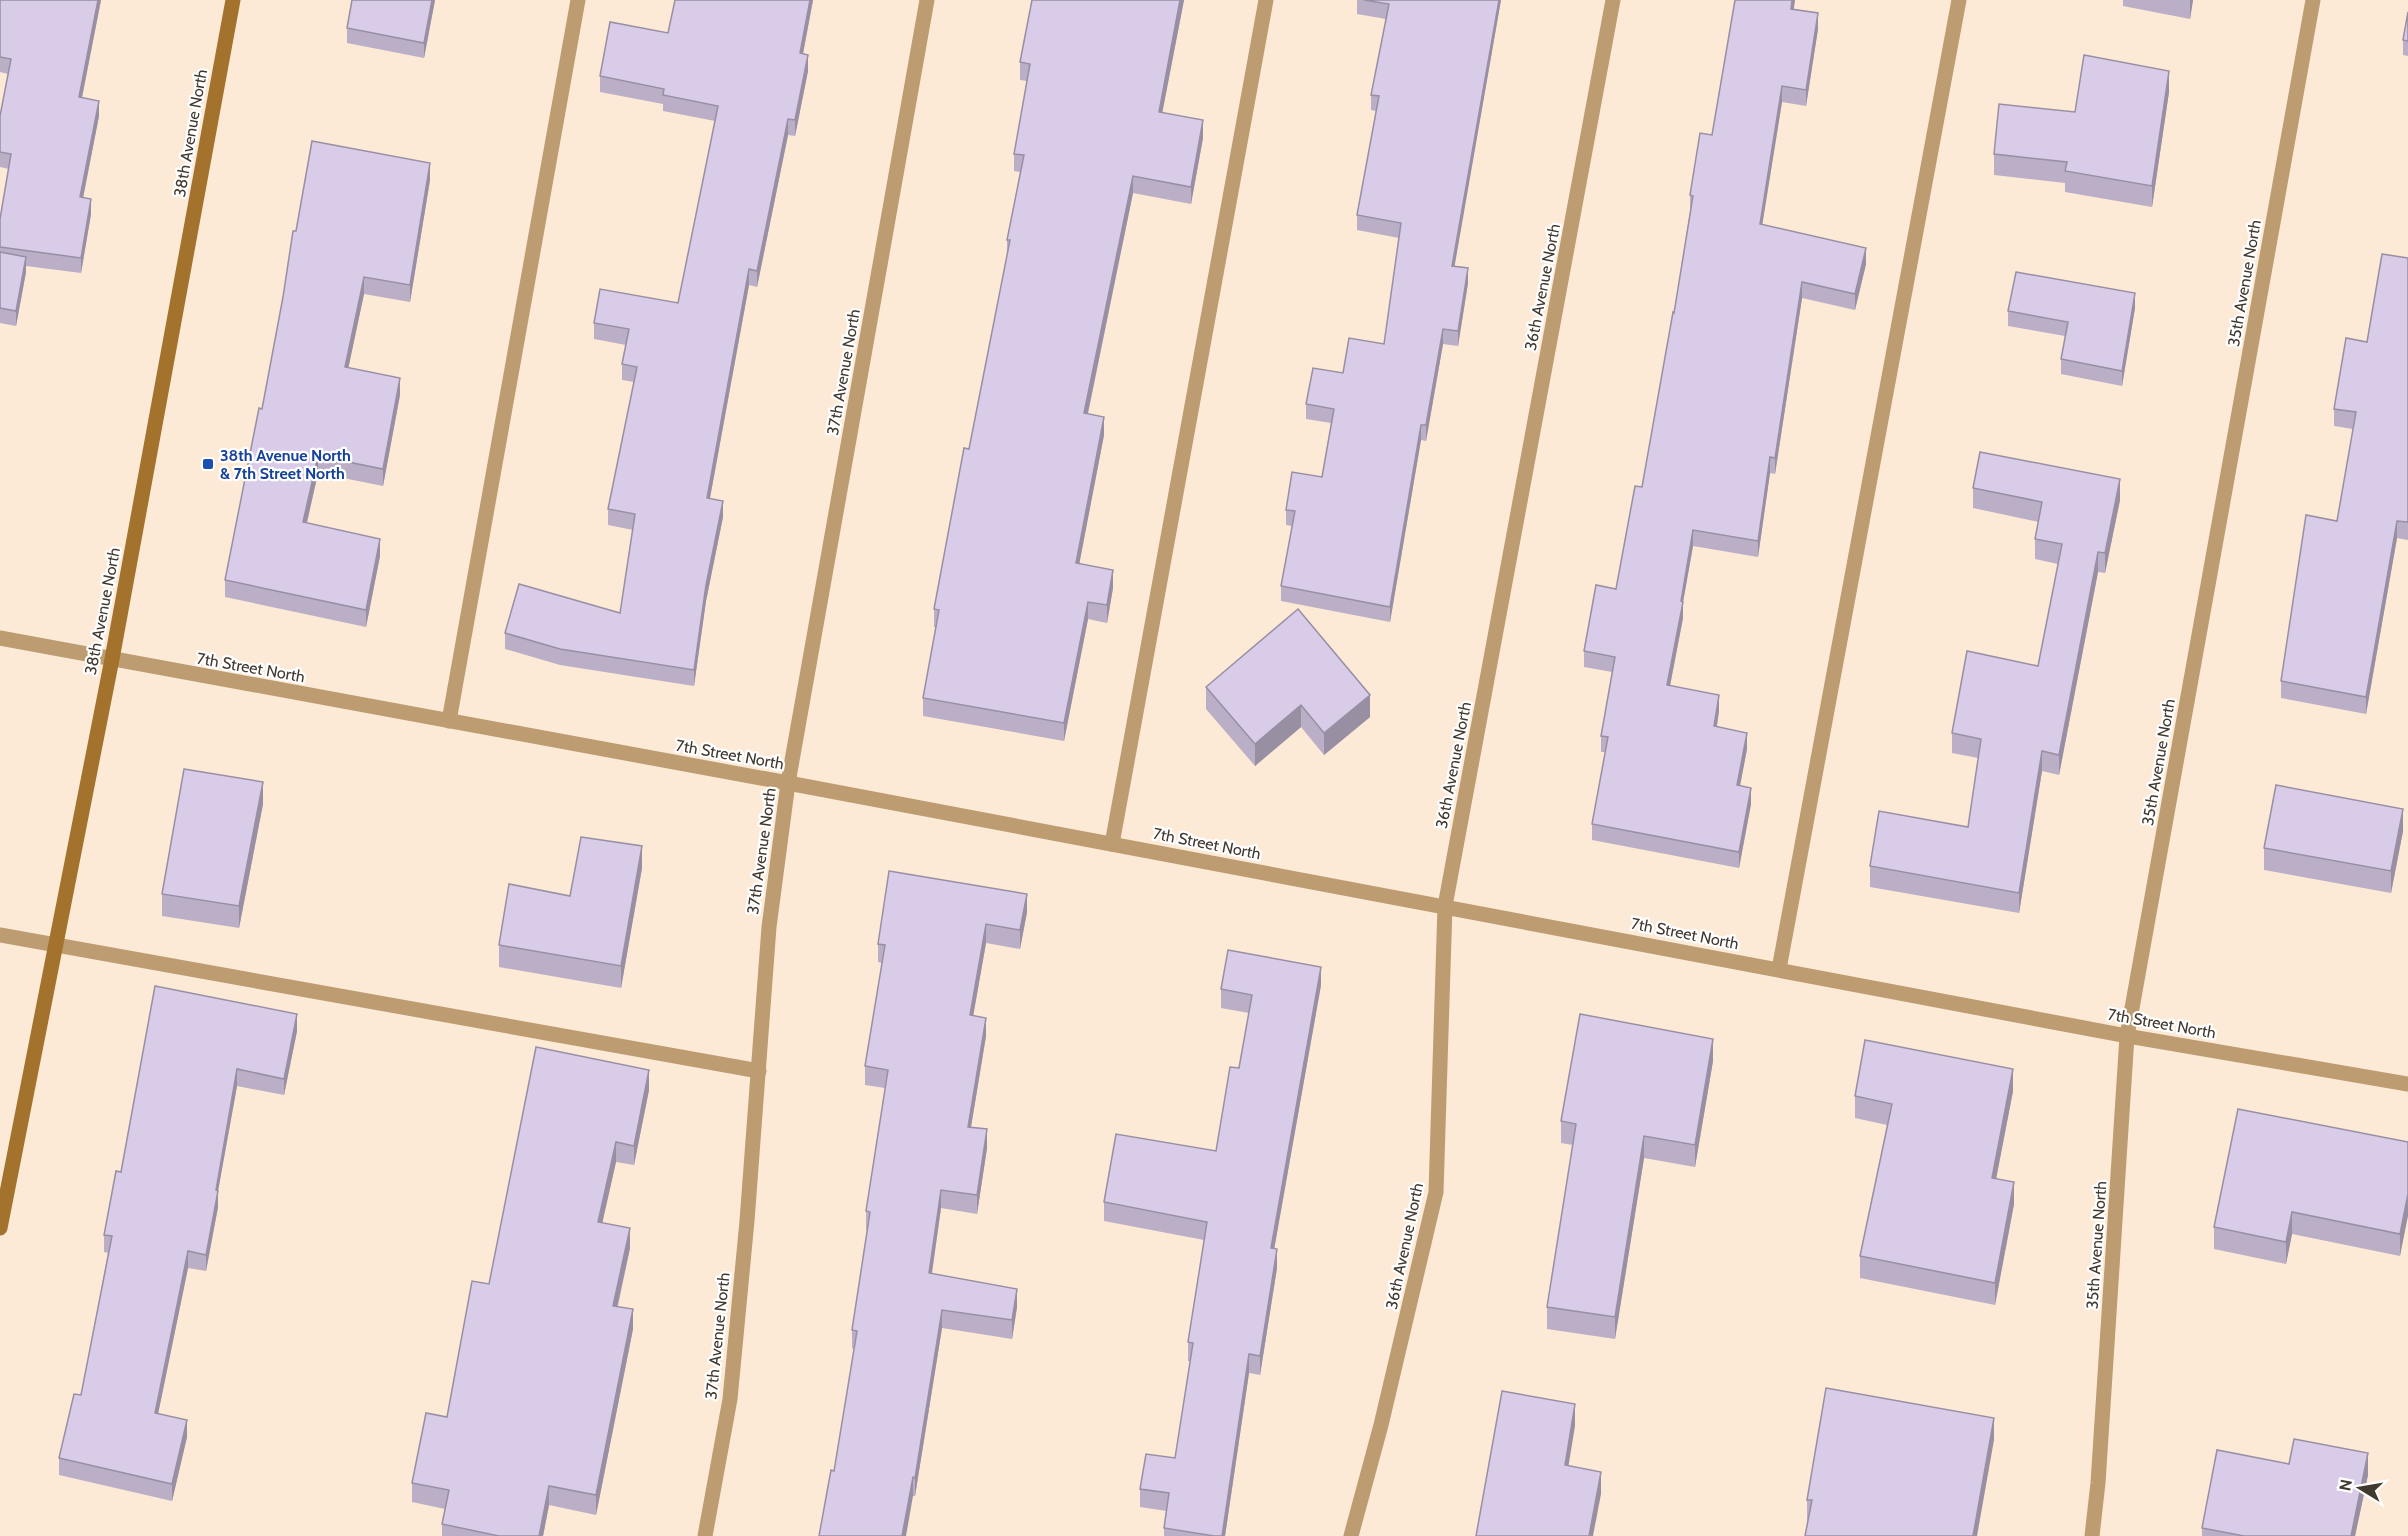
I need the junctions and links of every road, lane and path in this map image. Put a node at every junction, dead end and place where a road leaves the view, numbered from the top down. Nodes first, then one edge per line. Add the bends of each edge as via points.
1 (233, 0) edge
2 (579, 0) edge
3 (927, 0) edge
4 (1266, 0) edge
5 (1613, 0) edge
6 (1959, 0) edge
7 (2313, 0) edge
8 (0, 638) edge
9 (112, 660) junction
10 (449, 721) junction
11 (788, 783) junction
12 (1112, 844) junction
13 (1445, 906) junction
14 (0, 935) edge
15 (56, 944) junction
16 (1779, 969) junction
17 (2127, 1036) junction
18 (759, 1071) junction
19 (2408, 1084) edge
20 (0, 1228) edge
21 (705, 1536) edge
22 (1351, 1536) edge
23 (2092, 1536) edge

1 - 9 main road, 38th Avenue North
2 - 10 street
3 - 11 street, 37th Avenue North
4 - 12 street
5 - 13 street, 36th Avenue North
6 - 16 street
7 - 17 street, 35th Avenue North
8 - 9 street, 7th Street North
9 - 10 street, 7th Street North
9 - 15 main road, 38th Avenue North
10 - 11 street, 7th Street North
11 - 12 street, 7th Street North
11 - 18 street, 37th Avenue North via 769,927
12 - 13 street, 7th Street North
13 - 16 street, 7th Street North
13 - 22 street, 36th Avenue North via 1436,1192 1382,1425
14 - 15 street
15 - 18 street
15 - 20 main road, 38th Avenue North
16 - 17 street, 7th Street North
17 - 19 street, 7th Street North
17 - 23 street, 35th Avenue North
18 - 21 street, 37th Avenue North via 730,1399

